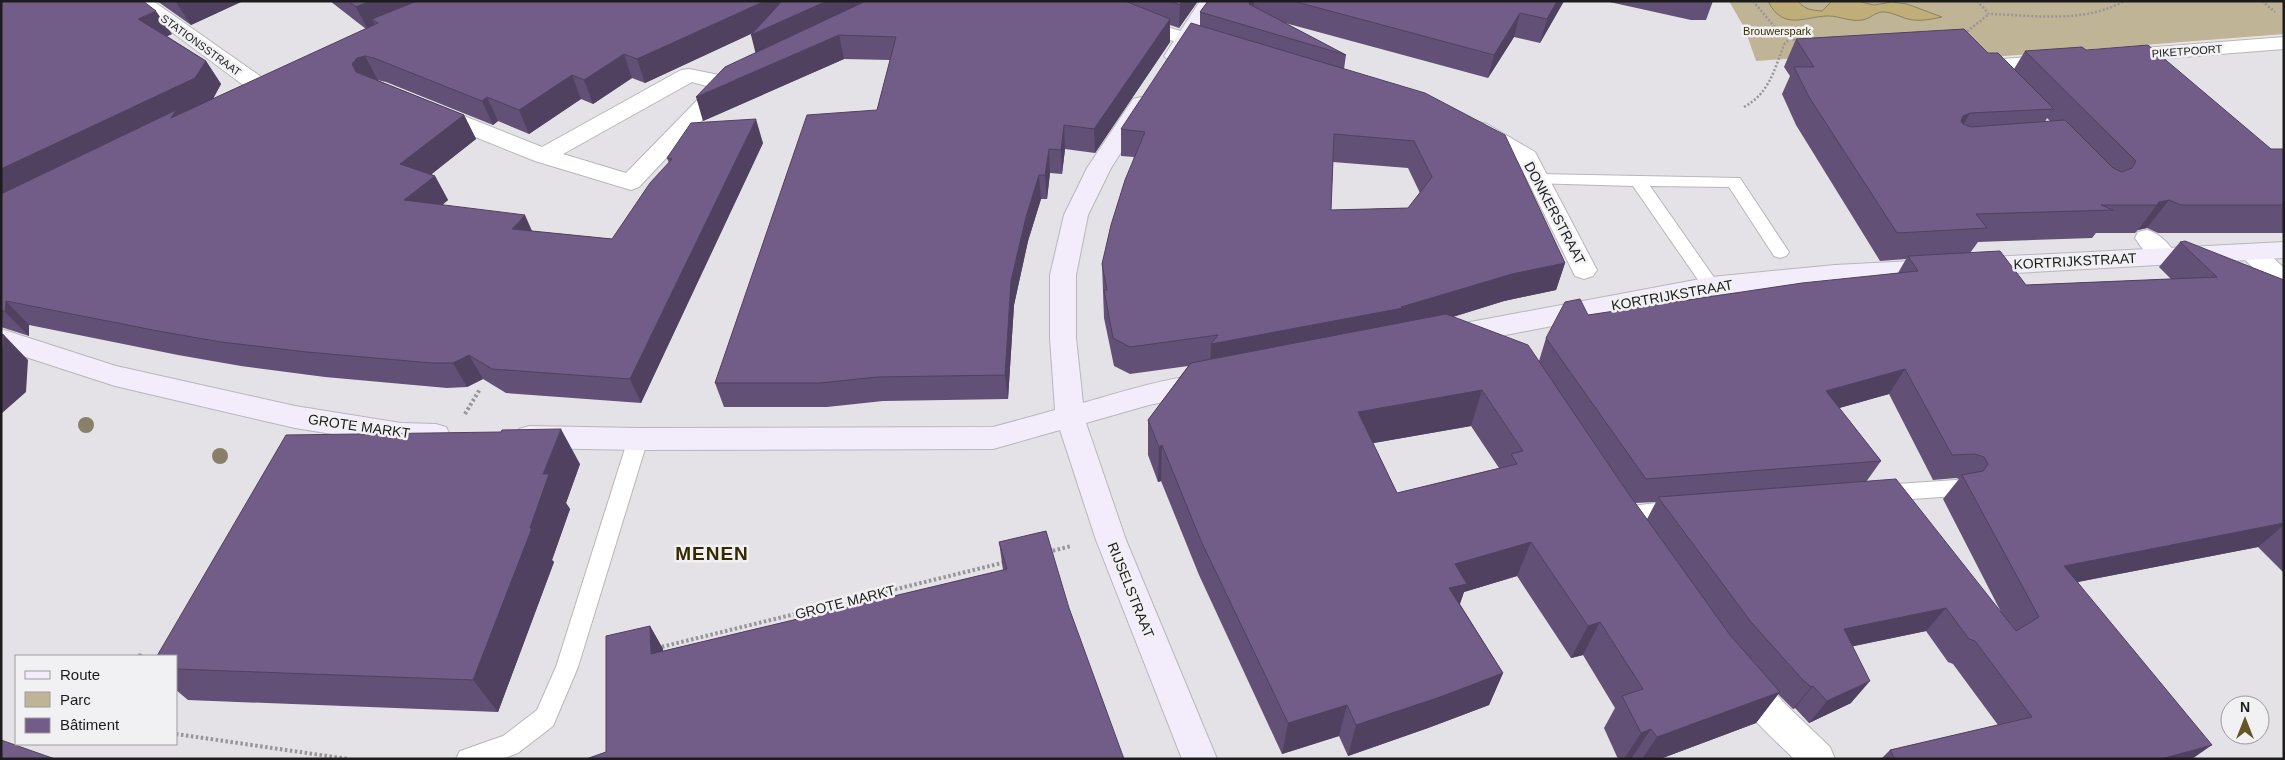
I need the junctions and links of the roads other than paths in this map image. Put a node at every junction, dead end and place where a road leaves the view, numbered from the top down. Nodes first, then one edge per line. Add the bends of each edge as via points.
1 (140, 1) edge
2 (1088, 1) edge
3 (1210, 1) edge
4 (1186, 40) junction
5 (2284, 43) edge
6 (1232, 52) edge
7 (262, 88) edge
8 (2008, 93) edge
9 (414, 104) edge
10 (1458, 122) edge
11 (543, 156) junction
12 (1538, 179) junction
13 (1638, 181) junction
14 (2146, 238) dead end
15 (2284, 250) edge
16 (1780, 252) dead end
17 (2252, 252) junction
18 (2164, 256) junction
19 (1584, 270) dead end
20 (2284, 284) edge
21 (1711, 286) junction
22 (1, 339) edge
23 (1422, 341) edge
24 (1227, 379) edge
25 (1070, 418) junction
26 (461, 436) edge
27 (500, 437) edge
28 (638, 439) junction
29 (1956, 488) dead end
30 (1859, 495) edge
31 (1695, 508) edge
32 (1622, 515) edge
33 (1728, 663) edge
34 (468, 759) edge
35 (1200, 759) edge
36 (1818, 759) edge

1 - 7 street, STATIONSSTRAAT
2 - 4 street
3 - 4 street, RIJSELSTRAAT
4 - 6 street
4 - 25 street, RIJSELSTRAAT via 1099,168 1076,215 1063,275 1063,338
5 - 8 street, PIKETPOORT via 1991,66 1988,72
9 - 11 street
10 - 12 street, DONKERSTRAAT via 1476,128 1526,157
11 - 11 street via 631,182 732,80 689,75
12 - 13 lane
12 - 19 street, DONKERSTRAAT
13 - 16 lane via 1734,182
13 - 21 lane
14 - 18 street
15 - 17 street, KORTRIJKSTRAAT
17 - 18 street, KORTRIJKSTRAAT
17 - 20 street
18 - 21 street, KORTRIJKSTRAAT via 1835,274
21 - 23 street, KORTRIJKSTRAAT via 1505,339
22 - 26 street, GROTE MARKT via 115,376 295,417 401,434
24 - 25 street via 1149,395
25 - 28 street via 993,438
25 - 35 street, RIJSELSTRAAT via 1111,540
27 - 28 street
28 - 34 lane via 567,667 546,718 510,745
29 - 30 lane
31 - 32 lane
33 - 36 street via 1771,713

